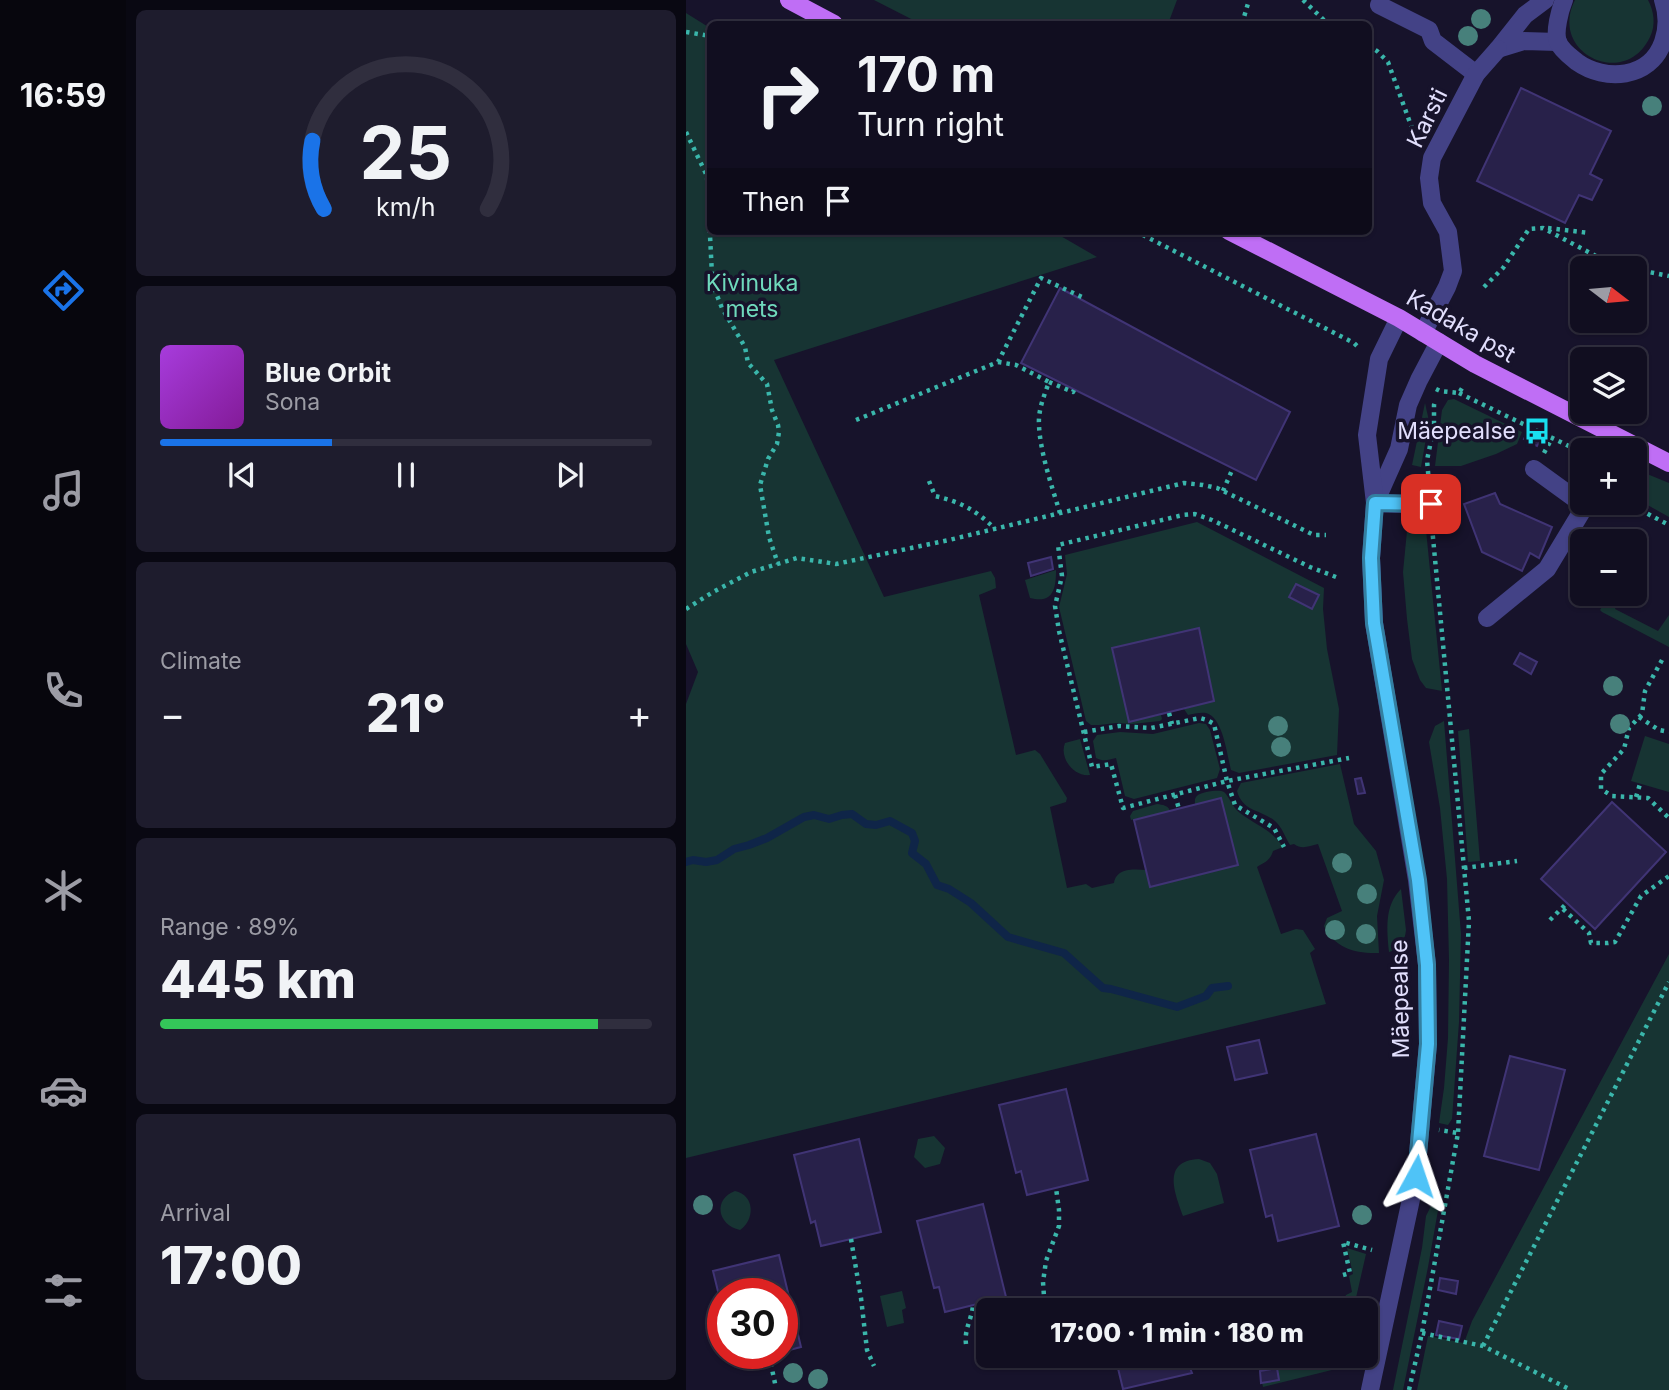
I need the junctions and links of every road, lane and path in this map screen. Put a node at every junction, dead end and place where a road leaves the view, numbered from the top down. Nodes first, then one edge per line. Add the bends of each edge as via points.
1 (789, 0) edge
2 (1249, 0) edge
3 (1303, 0) edge
4 (1545, 0) edge
5 (1564, 0) edge
6 (1663, 0) edge
7 (1379, 5) dead end
8 (829, 21) edge
9 (1243, 21) edge
10 (1323, 21) edge
11 (686, 32) edge
12 (707, 36) edge
13 (1558, 42) junction
14 (1372, 48) edge
15 (1498, 49) junction
16 (1662, 60) edge
17 (1476, 74) junction
18 (686, 132) edge
19 (1419, 149) dead end
20 (707, 176) edge
21 (1543, 228) junction
22 (1589, 233) dead end
23 (710, 235) edge
24 (1143, 235) edge
25 (1237, 235) edge
26 (1596, 256) edge
27 (1647, 271) edge
28 (1669, 276) edge
29 (1484, 287) dead end
30 (1084, 298) dead end
31 (1399, 318) junction
32 (1423, 332) junction
33 (1439, 342) junction
34 (1363, 350) dead end
35 (998, 362) junction
36 (1049, 382) junction
37 (1464, 385) dead end
38 (1432, 387) dead end
39 (1074, 390) dead end
40 (1440, 391) junction
41 (1460, 393) junction
42 (856, 420) dead end
43 (1570, 447) edge
44 (1669, 463) edge
45 (1233, 468) dead end
46 (1534, 469) dead end
47 (929, 481) dead end
48 (1223, 491) junction
49 (1375, 503) junction
50 (1434, 504) junction
51 (1060, 513) junction
52 (1647, 514) edge
53 (1669, 525) edge
54 (996, 529) junction
55 (1326, 535) dead end
56 (778, 564) junction
57 (1336, 577) dead end
58 (686, 610) edge
59 (1487, 618) dead end
60 (1662, 660) dead end
61 (1169, 713) dead end
62 (1639, 718) junction
63 (1172, 724) junction
64 (1084, 732) junction
65 (1669, 732) edge
66 (1349, 758) dead end
67 (1227, 781) junction
68 (1640, 784) dead end
69 (1175, 795) junction
70 (1636, 797) junction
71 (1179, 809) dead end
72 (1669, 818) edge
73 (1284, 847) dead end
74 (1517, 860) dead end
75 (1464, 868) junction
76 (1669, 876) edge
77 (1567, 903) dead end
78 (1563, 909) junction
79 (1550, 920) dead end
80 (1669, 982) edge
81 (1438, 1130) dead end
82 (1458, 1133) junction
83 (1056, 1188) dead end
84 (851, 1239) dead end
85 (1372, 1250) dead end
86 (1343, 1275) dead end
87 (1044, 1298) edge
88 (973, 1305) dead end
89 (1422, 1333) junction
90 (966, 1344) dead end
91 (1483, 1346) junction
92 (874, 1366) dead end
93 (772, 1369) edge
94 (776, 1388) edge
95 (1370, 1390) edge
96 (1409, 1390) edge
97 (1571, 1390) edge

1 - 8 main road
2 - 9 path
3 - 10 path
4 - 15 street, Karsti via 1525,15
5 - 13 street
6 - 16 street via 1667,30
7 - 17 street via 1429,30 1433,41
11 - 12 path
13 - 15 street via 1524,41
13 - 16 street via 1585,68 1607,75 1627,74
14 - 19 path via 1388,62
15 - 17 street, Karsti
17 - 32 street, Karsti via 1432,158 1432,203 1448,232 1453,271
18 - 20 path
21 - 22 path
21 - 26 path
21 - 29 path via 1529,229
23 - 56 path via 714,288 745,347 748,363 767,384 778,425 776,444 760,485
24 - 34 path
25 - 31 main road, Kadaka pst
27 - 28 path
30 - 35 path via 1041,278
31 - 32 main road, Kadaka pst
31 - 49 street, Mäepealse via 1380,359 1367,435
32 - 33 main road, Kadaka pst
33 - 44 main road, Kadaka pst
33 - 49 street via 1408,405 1399,449
35 - 36 path via 1016,365
35 - 42 path
36 - 39 path
36 - 51 path via 1039,425
37 - 41 path
38 - 40 path
40 - 41 path
40 - 50 path via 1427,460
41 - 43 path
45 - 48 path
46 - 59 street via 1585,506 1546,569
47 - 54 path via 935,496 956,500
48 - 51 path via 1184,483
48 - 55 path via 1314,535
49 - 50 street
49 - 95 street, Mäepealse via 1371,558 1374,623 1418,880 1427,965 1428,1044 1416,1176
50 - 75 path
51 - 54 path
52 - 53 path
54 - 56 path via 836,564 797,558
56 - 58 path via 751,572
57 - 64 path via 1195,514 1058,545 1062,576 1055,606
60 - 62 path via 1645,691
61 - 63 path
62 - 65 path
62 - 70 path via 1629,728 1624,749 1601,774 1601,789 1612,796
63 - 64 path
63 - 67 path via 1200,718 1214,724
64 - 69 path via 1092,767 1111,764 1123,808
66 - 67 path
67 - 69 path
67 - 73 path via 1236,805 1274,828
68 - 70 path
69 - 71 path
70 - 72 path via 1648,798
74 - 75 path
75 - 82 path via 1469,921
76 - 78 path via 1641,896 1615,942 1591,943 1589,933
77 - 78 path
78 - 79 path
80 - 91 path
81 - 82 path
82 - 89 path
83 - 87 path via 1059,1226 1046,1261
84 - 92 path via 867,1350
85 - 86 path via 1343,1242 1350,1273
88 - 90 path via 964,1335
89 - 91 path
89 - 96 path
91 - 97 path
93 - 94 path

